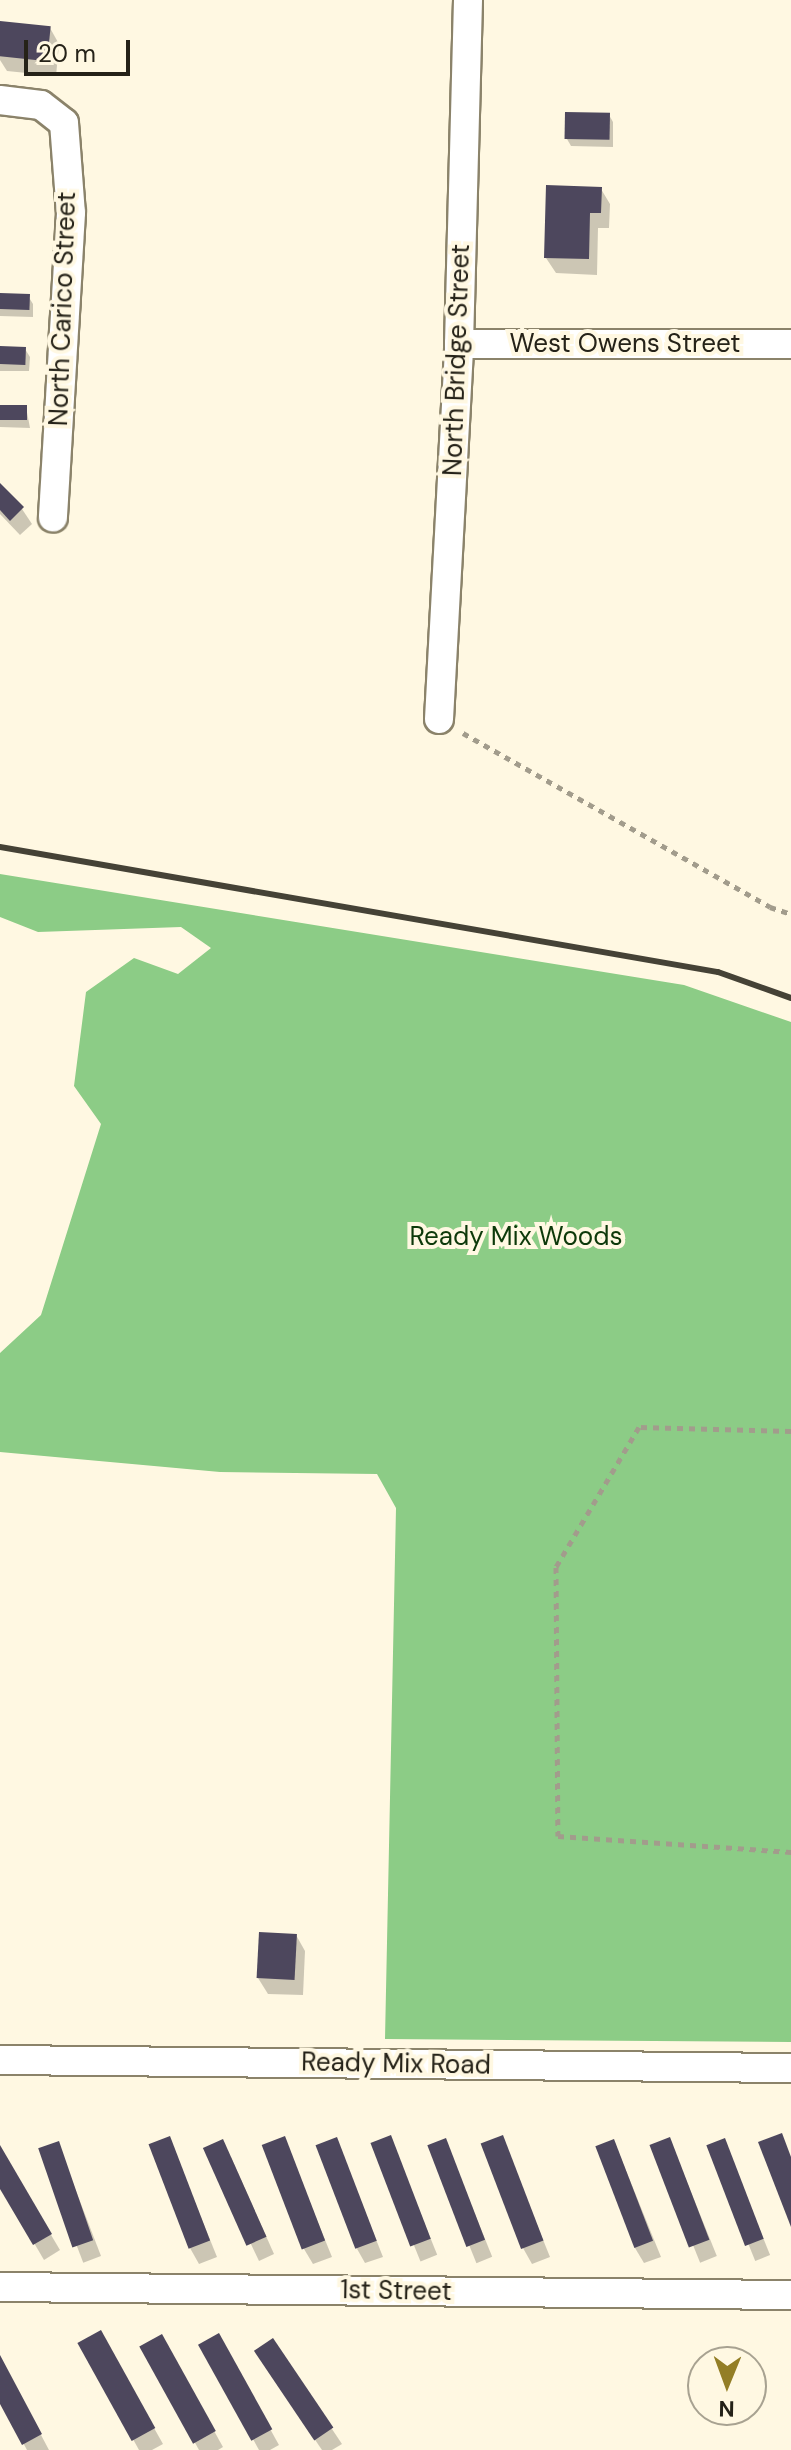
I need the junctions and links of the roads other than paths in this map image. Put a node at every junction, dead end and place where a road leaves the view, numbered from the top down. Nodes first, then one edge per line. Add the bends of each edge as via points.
1 (468, 0) edge
2 (0, 100) edge
3 (459, 344) junction
4 (791, 344) edge
5 (53, 517) dead end
6 (439, 719) road end
7 (0, 2060) edge
8 (791, 2068) edge
9 (0, 2287) edge
10 (791, 2295) edge

1 - 3 street, North Bridge Street
2 - 5 street, North Carico Street via 41,105 64,123 71,213
3 - 4 street, West Owens Street
3 - 6 street, North Bridge Street
7 - 8 street, Ready Mix Road
9 - 10 street, 1st Street

